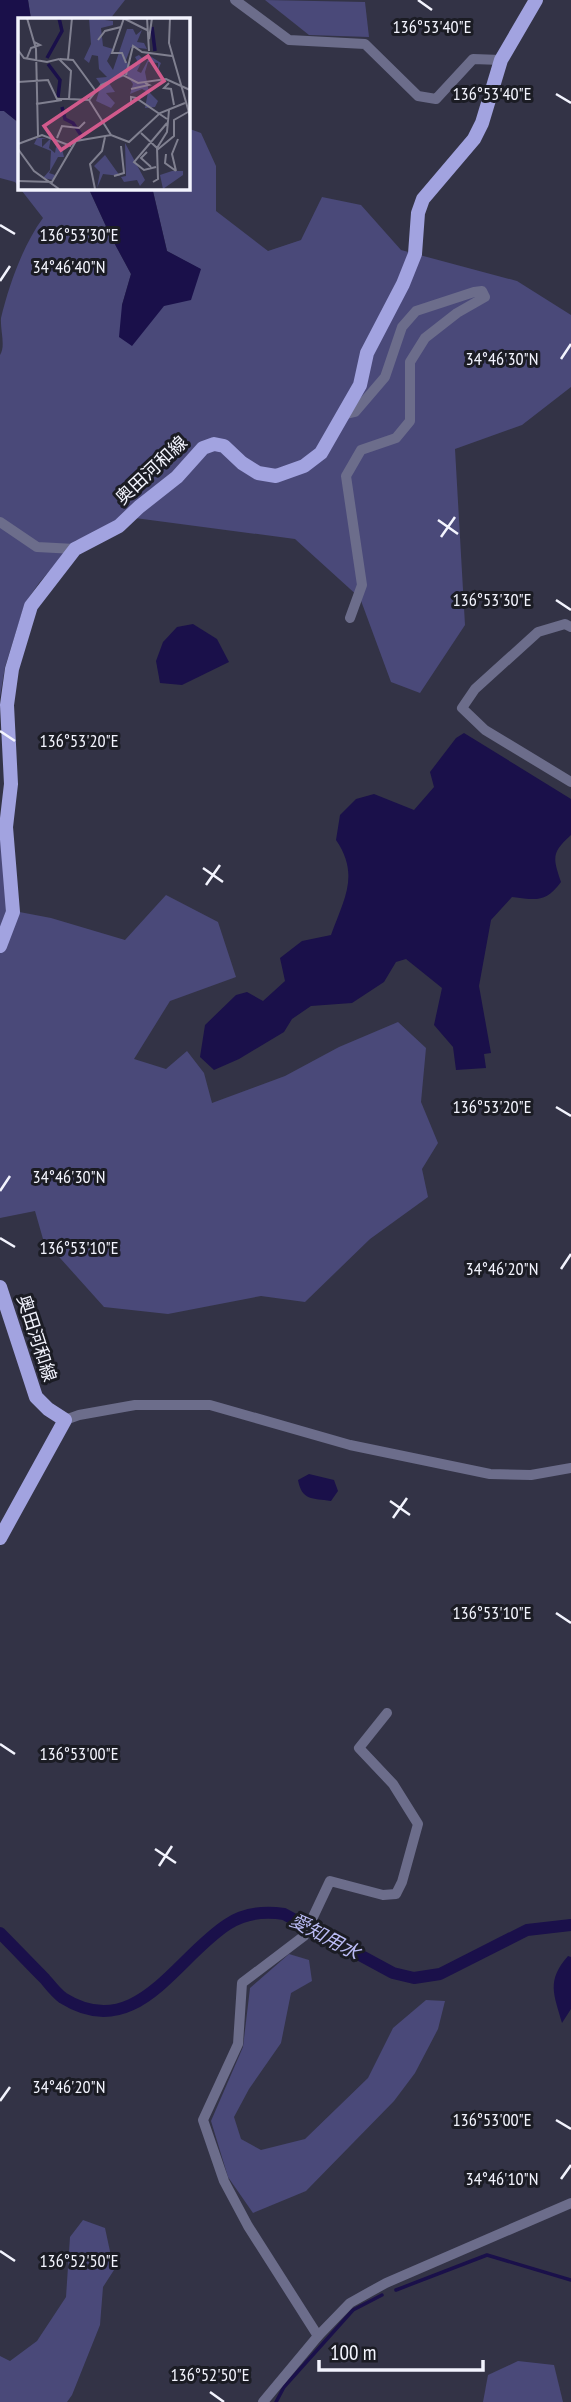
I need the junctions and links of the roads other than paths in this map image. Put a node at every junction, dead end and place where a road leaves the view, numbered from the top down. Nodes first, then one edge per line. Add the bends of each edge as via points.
1 (235, 0) edge
2 (536, 0) edge
3 (501, 60) junction
4 (342, 415) junction
5 (0, 522) edge
6 (75, 549) junction
7 (350, 618) dead end
8 (571, 627) edge
9 (571, 782) edge
10 (0, 946) edge
11 (0, 1287) edge
12 (65, 1420) junction
13 (571, 1468) edge
14 (0, 1538) edge
15 (387, 1713) dead end
16 (571, 2203) edge
17 (318, 2336) junction
18 (263, 2402) edge

1 - 3 street via 289,40 365,44 418,96 436,99 473,59
2 - 3 main road, 奥田河和線
3 - 4 main road, 奥田河和線 via 474,139 423,199 415,254 367,353 360,385
4 - 6 main road, 奥田河和線 via 321,453 304,466 276,476 257,473 224,446 203,448 177,477 119,526
4 - 7 street via 355,412 385,377 402,327 416,311 482,291 485,297 425,338 410,362 410,421 396,438 361,450 346,475 362,585
5 - 6 street via 37,547
6 - 10 main road, 奥田河和線 via 31,606 12,669 6,705 11,784 6,827 13,912
8 - 9 street via 565,624 538,632 475,689 462,708 485,730
11 - 12 main road, 奥田河和線 via 36,1396
12 - 13 street via 135,1405 210,1405 350,1445 490,1474 531,1475
12 - 14 main road
15 - 17 street via 359,1748 393,1784 418,1824 402,1882 396,1894 383,1895 330,1881 303,1936 242,1983 238,2044 203,2120 224,2181
16 - 17 street via 386,2283 350,2303
17 - 18 street

